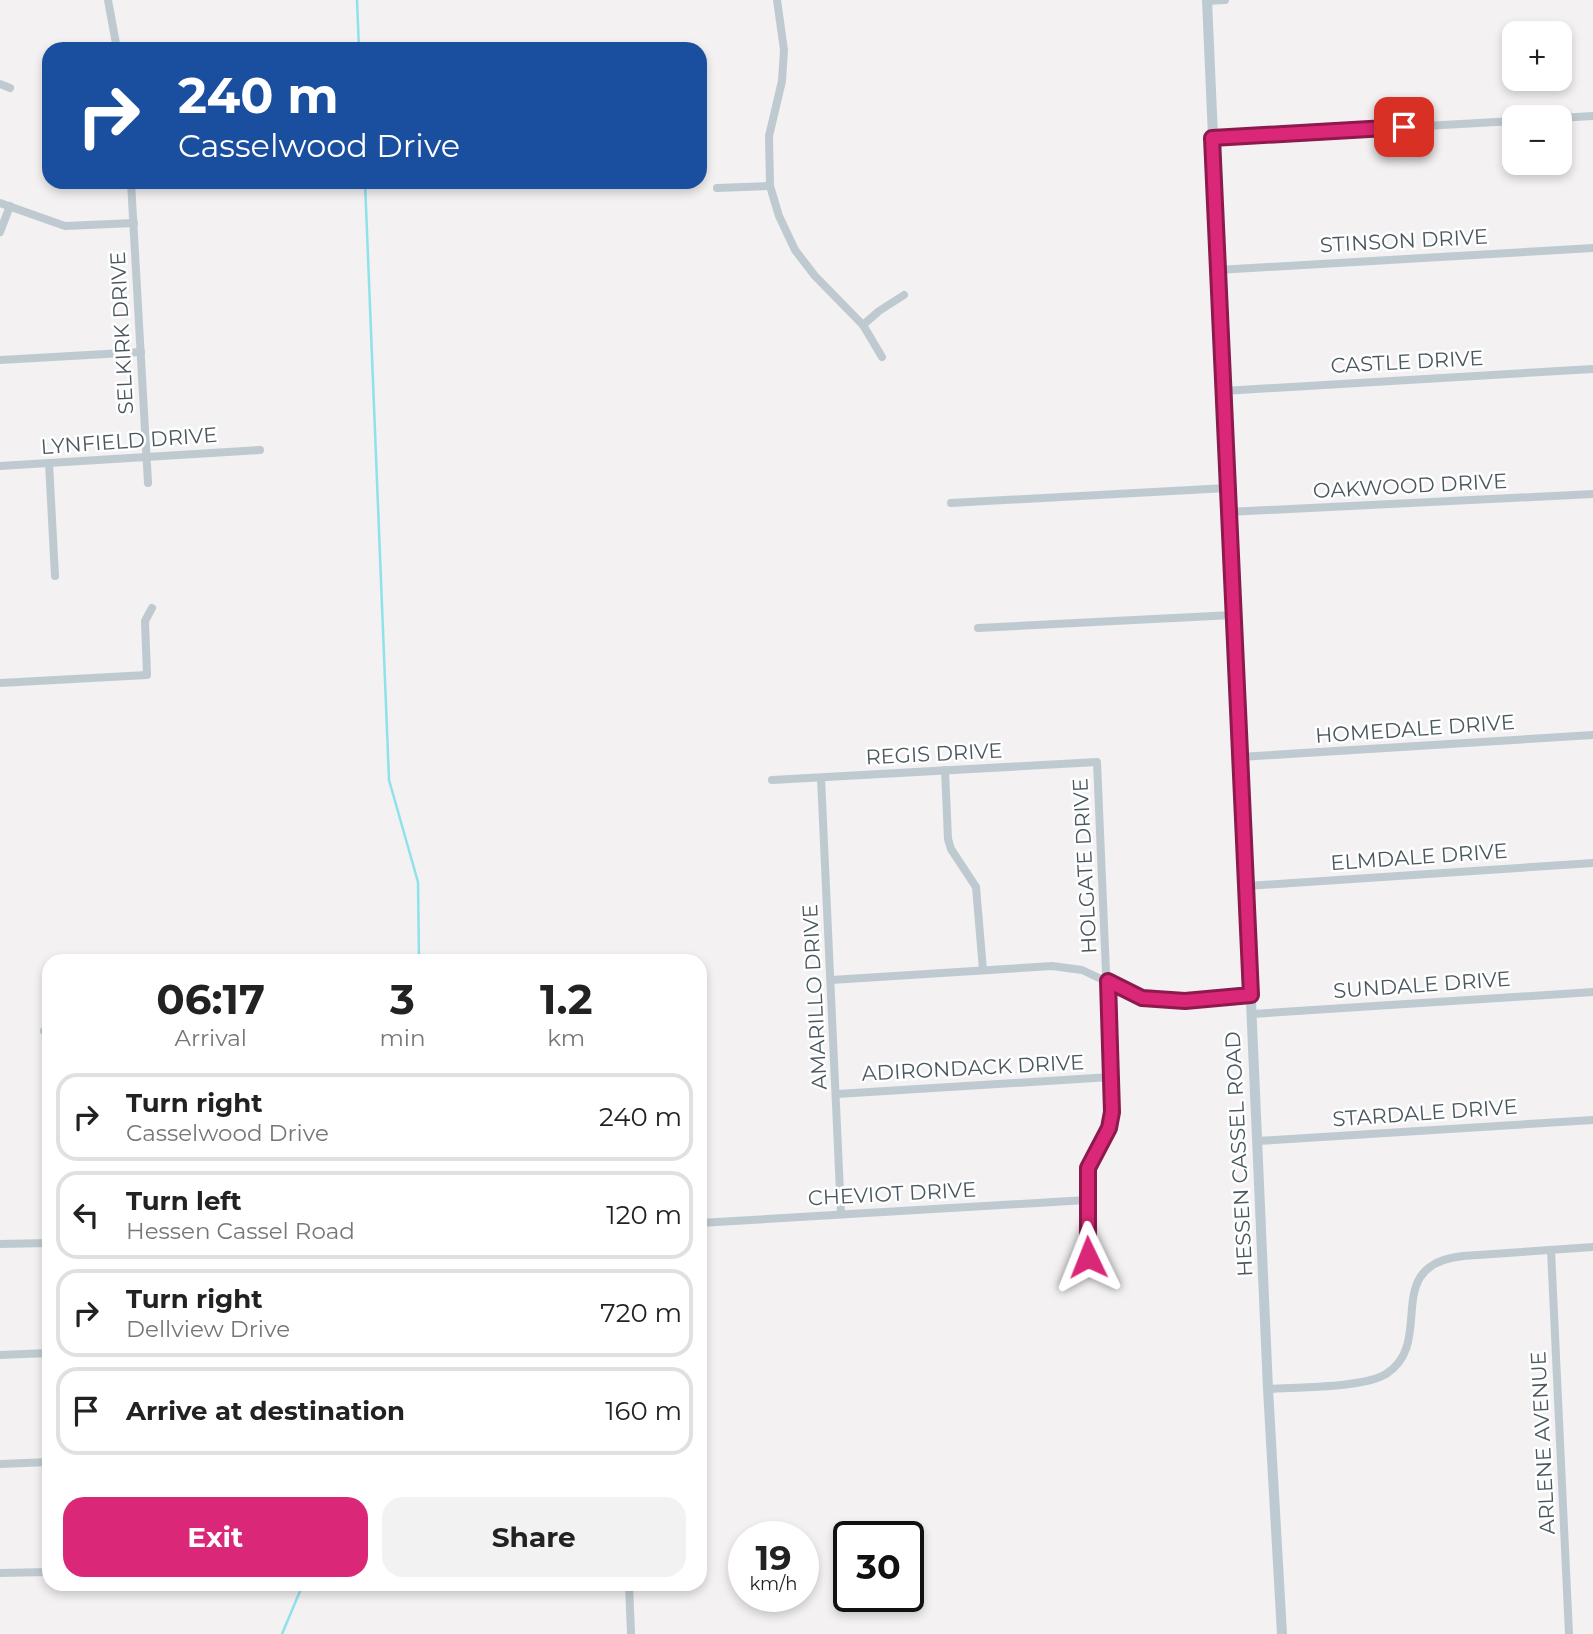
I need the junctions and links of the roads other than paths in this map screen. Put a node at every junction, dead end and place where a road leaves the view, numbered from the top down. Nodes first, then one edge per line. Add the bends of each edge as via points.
1 (108, 0) edge
2 (777, 0) edge
3 (1225, 0) edge
4 (1207, 1) edge
5 (116, 42) edge
6 (0, 84) edge
7 (10, 88) dead end
8 (1593, 116) edge
9 (1572, 117) edge
10 (1502, 122) edge
11 (1212, 138) junction
12 (769, 186) junction
13 (717, 188) dead end
14 (132, 189) edge
15 (0, 202) edge
16 (10, 206) junction
17 (134, 223) junction
18 (0, 232) edge
19 (1593, 248) edge
20 (1218, 270) junction
21 (904, 295) dead end
22 (863, 325) junction
23 (141, 352) junction
24 (882, 357) dead end
25 (0, 360) edge
26 (1593, 369) edge
27 (1223, 391) junction
28 (260, 450) dead end
29 (146, 458) junction
30 (49, 464) junction
31 (0, 466) edge
32 (148, 482) dead end
33 (1227, 488) junction
34 (1593, 494) edge
35 (951, 503) dead end
36 (1228, 512) junction
37 (55, 576) dead end
38 (152, 608) dead end
39 (1233, 615) junction
40 (978, 628) dead end
41 (0, 683) edge
42 (1593, 735) edge
43 (1240, 757) junction
44 (1097, 762) joint
45 (945, 770) junction
46 (821, 778) junction
47 (772, 780) dead end
48 (1593, 863) edge
49 (1247, 886) junction
50 (982, 970) junction
51 (831, 980) junction
52 (1108, 981) junction
53 (1593, 992) edge
54 (1251, 995) junction
55 (1252, 1014) junction
56 (1111, 1077) junction
57 (837, 1094) junction
58 (1593, 1120) edge
59 (1258, 1141) junction
60 (1087, 1200) junction
61 (841, 1214) junction
62 (707, 1223) edge
63 (42, 1243) edge
64 (0, 1244) edge
65 (1593, 1247) edge
66 (1551, 1250) junction
67 (1088, 1257) dead end
68 (42, 1353) edge
69 (0, 1354) edge
70 (1268, 1389) junction
71 (42, 1462) edge
72 (0, 1464) edge
73 (42, 1572) edge
74 (0, 1573) edge
75 (629, 1591) edge
76 (631, 1634) edge
77 (1283, 1634) edge
78 (1569, 1634) edge

1 - 5 street
2 - 12 street via 782,80 769,136
3 - 4 street
4 - 11 main road, HESSEN CASSEL ROAD
6 - 7 street
8 - 9 street
10 - 11 street
11 - 20 main road, HESSEN CASSEL ROAD
12 - 13 street
12 - 22 street via 795,250
14 - 17 street, SELKIRK DRIVE
15 - 16 street
16 - 17 street via 65,226
16 - 18 street
17 - 23 street, SELKIRK DRIVE
19 - 20 street, STINSON DRIVE
20 - 27 main road, HESSEN CASSEL ROAD
21 - 22 street
22 - 24 street
23 - 25 street
23 - 29 street, SELKIRK DRIVE
26 - 27 street, CASTLE DRIVE
27 - 33 main road, HESSEN CASSEL ROAD
28 - 29 street, LYNFIELD DRIVE
29 - 30 street, LYNFIELD DRIVE
29 - 32 street, SELKIRK DRIVE
30 - 31 street, LYNFIELD DRIVE
30 - 37 street
33 - 35 street
33 - 36 main road, HESSEN CASSEL ROAD
34 - 36 street, OAKWOOD DRIVE
36 - 39 main road, HESSEN CASSEL ROAD
38 - 41 street via 145,621 147,676
39 - 40 street
39 - 43 main road, HESSEN CASSEL ROAD
42 - 43 street, HOMEDALE DRIVE
43 - 49 main road, HESSEN CASSEL ROAD
44 - 45 street, REGIS DRIVE
44 - 52 street, HOLGATE DRIVE
45 - 46 street, REGIS DRIVE
45 - 50 street via 948,839 976,887
46 - 47 street, REGIS DRIVE
46 - 51 street, AMARILLO DRIVE
48 - 49 street, ELMDALE DRIVE
49 - 54 main road, HESSEN CASSEL ROAD
50 - 51 street
50 - 52 street via 1064,967
51 - 57 street, AMARILLO DRIVE
52 - 54 street via 1142,998 1185,1001
52 - 56 street, HOLGATE DRIVE
53 - 55 street, SUNDALE DRIVE
54 - 55 main road, HESSEN CASSEL ROAD
55 - 59 main road, HESSEN CASSEL ROAD
56 - 57 street, ADIRONDACK DRIVE
56 - 60 street, HOLGATE DRIVE via 1109,1128 1088,1168
57 - 61 street, AMARILLO DRIVE
58 - 59 street, STARDALE DRIVE
59 - 70 main road, HESSEN CASSEL ROAD
60 - 61 street, CHEVIOT DRIVE
60 - 67 street, HOLGATE DRIVE
61 - 62 street, CHEVIOT DRIVE
63 - 64 street
65 - 66 street
66 - 70 street via 1463,1255 1423,1273 1411,1303 1409,1343 1402,1358 1380,1377
66 - 78 street, ARLENE AVENUE
68 - 69 street
70 - 77 main road, HESSEN CASSEL ROAD
71 - 72 street
73 - 74 street
75 - 76 street

